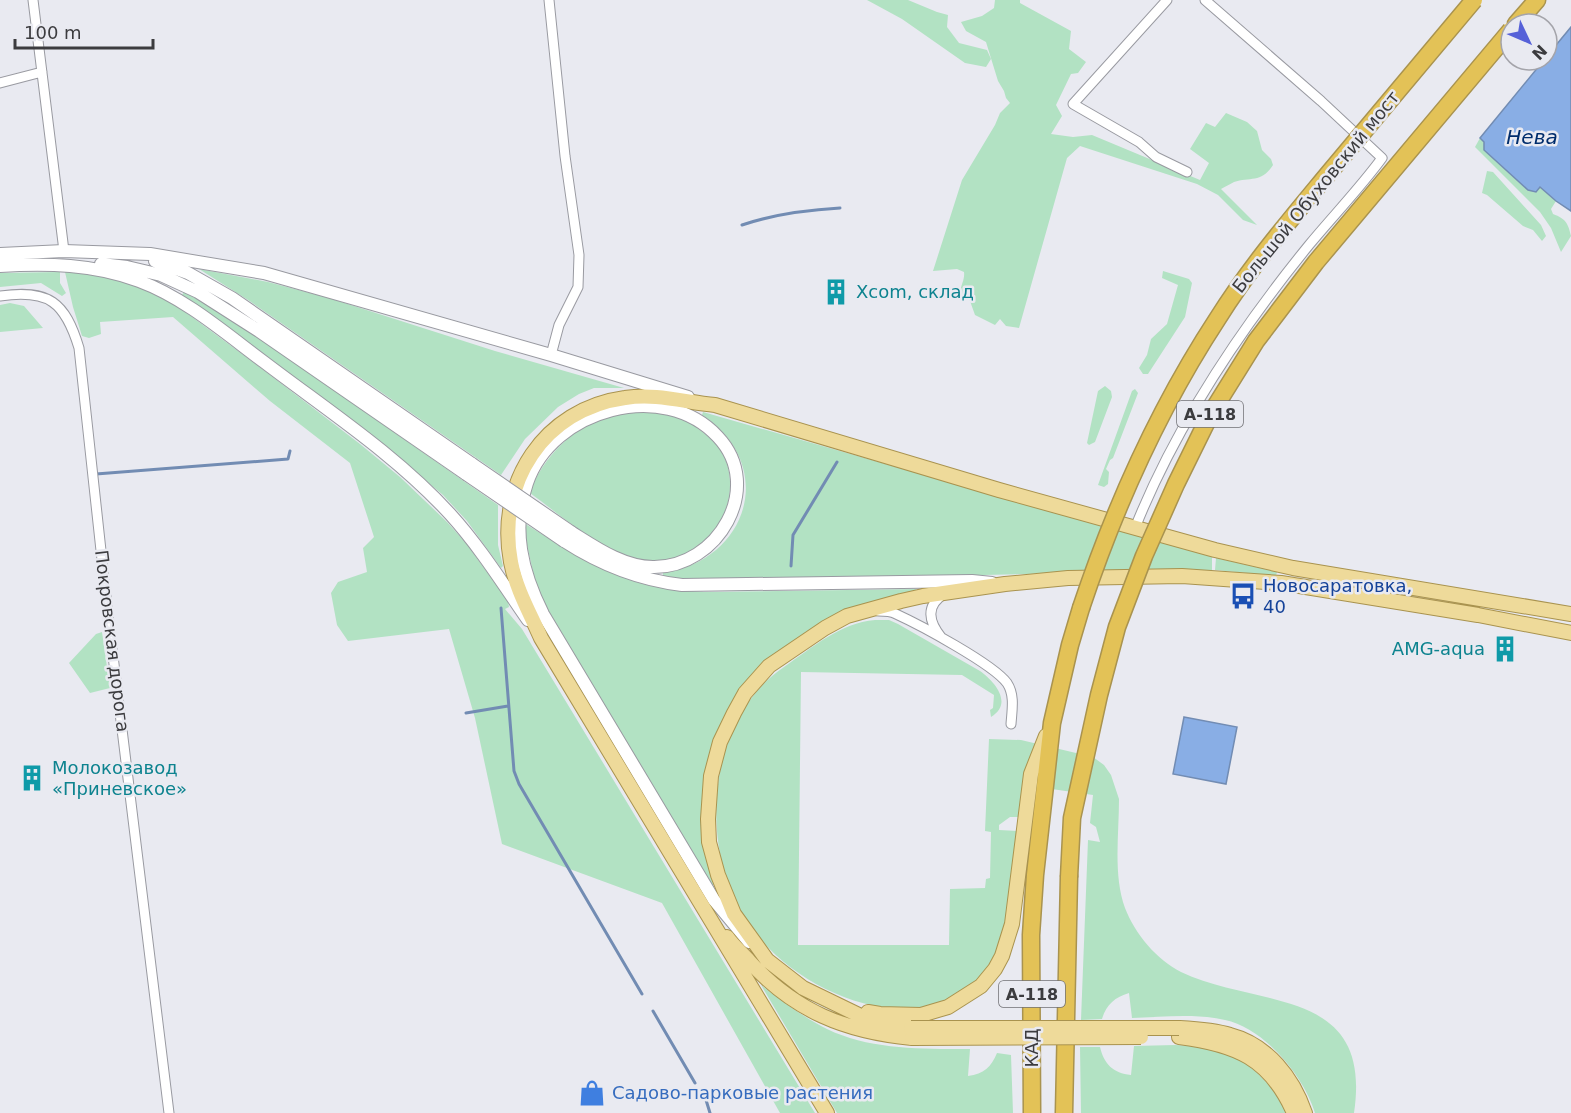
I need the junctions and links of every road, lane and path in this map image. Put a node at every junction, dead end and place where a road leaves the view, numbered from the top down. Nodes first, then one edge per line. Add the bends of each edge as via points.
1 (33, 0) edge
2 (549, 0) edge
3 (1167, 0) edge
4 (1205, 0) edge
5 (1474, 0) edge
6 (1537, 0) edge
7 (1526, 12) edge
8 (1499, 44) edge
9 (42, 72) junction
10 (0, 83) edge
11 (1187, 172) dead end
12 (64, 251) junction
13 (133, 253) junction
14 (0, 254) edge
15 (67, 265) junction
16 (0, 266) edge
17 (0, 296) edge
18 (551, 355) junction
19 (715, 405) junction
20 (469, 469) junction
21 (1135, 528) junction
22 (567, 537) junction
23 (1005, 584) junction
24 (950, 592) junction
25 (867, 611) junction
26 (1569, 613) edge
27 (1550, 630) junction
28 (1571, 633) edge
29 (941, 637) junction
30 (542, 638) junction
31 (1571, 639) edge
32 (1052, 723) junction
33 (1011, 724) dead end
34 (1035, 875) joint
35 (695, 896) junction
36 (767, 960) junction
37 (842, 1006) junction
38 (1179, 1032) junction
39 (912, 1033) junction
40 (169, 1113) edge
41 (827, 1113) edge
42 (1032, 1113) edge
43 (1064, 1113) edge
44 (1293, 1113) edge
45 (1305, 1113) edge

1 - 9 street
2 - 18 street via 579,265 578,287 559,325
3 - 11 street via 1073,104
4 - 21 street via 1382,158 1247,325 1178,438
5 - 32 highway, Большой Обуховский мост / А-118, bridge via 1275,238 1218,318 1170,396 1100,550 1070,645
6 - 7 highway
8 - 43 highway, КАД / А-118, bridge via 1316,262 1256,341 1210,415 1144,556 1117,627 1072,818
9 - 10 street
9 - 12 street
12 - 13 main road
12 - 14 main road
13 - 18 main road via 264,273
13 - 20 main road via 179,269 232,298
15 - 16 main road
15 - 20 main road via 127,267 179,282
15 - 30 main road via 138,280 178,300 364,438 449,513 482,552
17 - 40 street, Покровская дорога via 31,294 47,298 69,318 79,348
18 - 19 main road
19 - 21 main road
19 - 30 main road via 663,396 606,402 575,415 535,451 516,482 508,529 515,578
20 - 22 main road, bridge
21 - 26 main road via 1293,568
22 - 23 main road via 595,560 618,570 682,585 972,581
22 - 36 main road via 643,566 672,565 696,555 721,533 733,507 735,474 721,439 687,414 650,405 600,413 563,434 531,472 521,503 519,535 525,572 543,614 714,900
23 - 24 main road
23 - 27 main road via 1182,576 1270,582
24 - 25 main road
24 - 29 street via 936,600 931,616
25 - 29 street via 895,613
25 - 36 main road via 825,628 759,676 734,712 716,753 708,807 712,853 734,914
27 - 28 main road
27 - 31 street
29 - 33 street via 1006,682 1013,706
30 - 35 main road
32 - 34 highway, Большой Обуховский мост / А-118
32 - 37 main road via 1031,774 1008,941 995,969 981,986 948,1007 921,1015 880,1014
34 - 42 highway, КАД / А-118 via 1031,934
35 - 39 main road via 766,980 798,1004 843,1025 881,1035
35 - 41 main road
36 - 37 main road via 803,988
37 - 39 main road via 869,1020
38 - 39 main road, bridge
38 - 44 main road via 1251,1058 1284,1091
38 - 45 main road via 1210,1030 1258,1047 1292,1082

